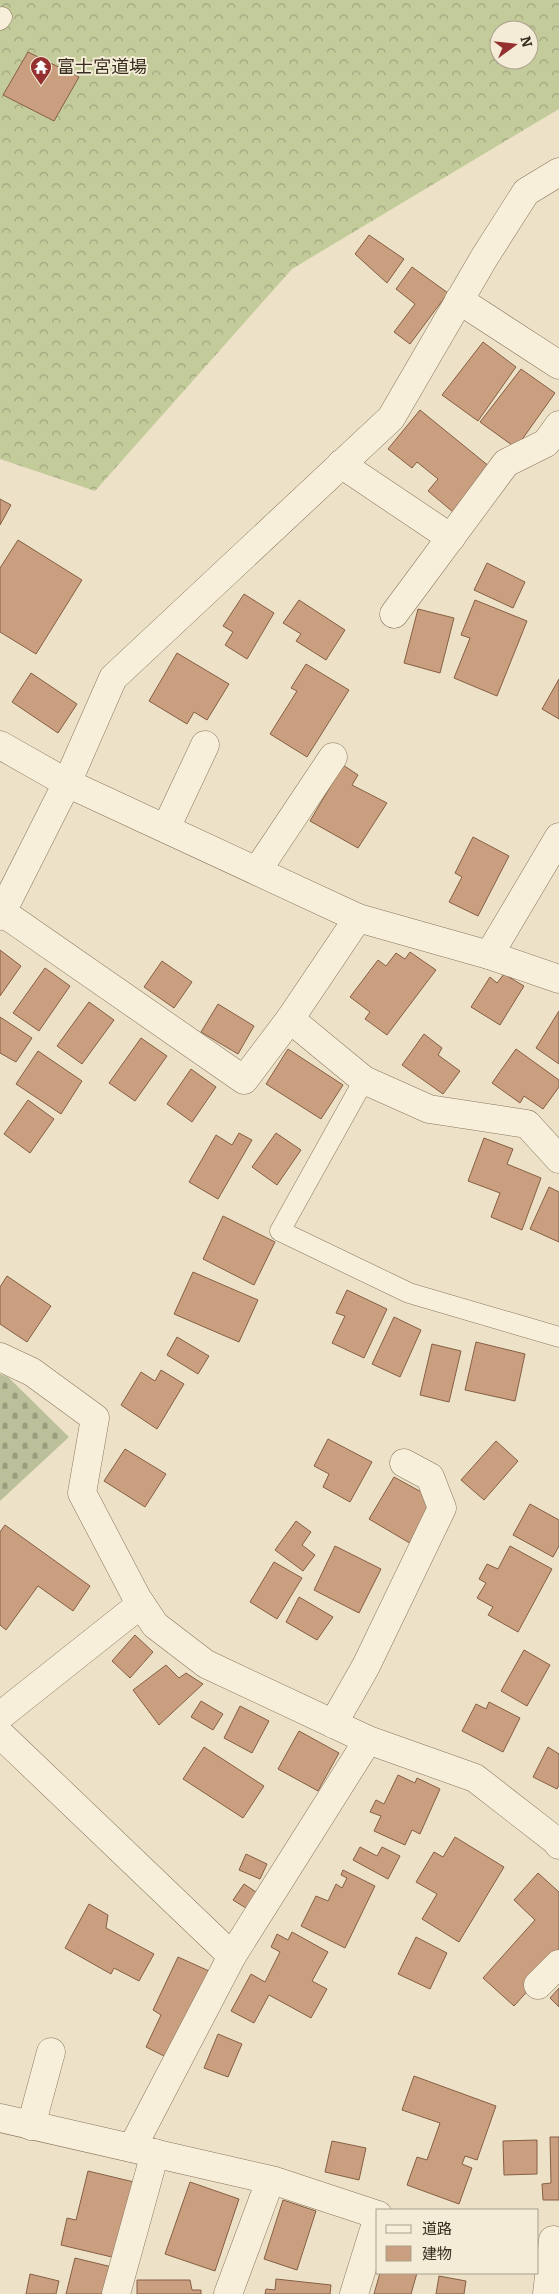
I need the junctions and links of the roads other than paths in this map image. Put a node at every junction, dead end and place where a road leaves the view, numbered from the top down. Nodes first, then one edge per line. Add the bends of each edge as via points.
1 (559, 172) edge
2 (459, 300) junction
3 (559, 365) edge
4 (559, 425) edge
5 (342, 464) junction
6 (451, 538) junction
7 (394, 614) dead end
8 (0, 745) edge
9 (205, 745) dead end
10 (333, 757) dead end
11 (67, 783) junction
12 (166, 828) junction
13 (559, 837) edge
14 (256, 871) junction
15 (1, 914) edge
16 (358, 918) junction
17 (489, 955) junction
18 (559, 979) edge
19 (290, 1019) junction
20 (364, 1080) junction
21 (559, 1159) edge
22 (559, 1337) edge
23 (0, 1358) edge
24 (404, 1463) dead end
25 (141, 1604) junction
26 (0, 1716) edge
27 (333, 1724) junction
28 (0, 1734) edge
29 (368, 1740) junction
30 (558, 1841) edge
31 (232, 1956) junction
32 (559, 1964) edge
33 (538, 1985) dead end
34 (51, 2052) dead end
35 (0, 2118) edge
36 (31, 2126) junction
37 (144, 2150) junction
38 (270, 2181) junction
39 (376, 2215) edge
40 (376, 2222) edge
41 (550, 2240) edge
42 (116, 2294) edge
43 (228, 2294) edge
44 (354, 2294) edge
45 (547, 2294) edge

1 - 2 street via 526,192
2 - 3 street
2 - 5 street via 391,418
4 - 6 street via 546,443 506,463
5 - 6 street
5 - 11 street via 113,678
6 - 7 street
8 - 11 street
9 - 12 street
10 - 14 street
11 - 12 street
11 - 15 street
12 - 14 street
13 - 17 street
14 - 16 street
15 - 19 street via 244,1080
16 - 17 street
16 - 19 street
17 - 18 street
19 - 20 street
20 - 21 street via 429,1109 527,1124
20 - 22 lane via 280,1231 409,1294
23 - 25 street via 32,1372 95,1418 82,1493
24 - 27 street via 430,1477 442,1508 366,1666
25 - 26 street
25 - 27 street via 154,1625 206,1664
27 - 29 street
28 - 31 street
29 - 30 street via 475,1778
29 - 31 street
31 - 37 street
32 - 33 street
34 - 36 street
35 - 36 street
36 - 37 street
37 - 38 street
37 - 42 street
38 - 39 street
38 - 43 street
40 - 44 street
41 - 45 street

